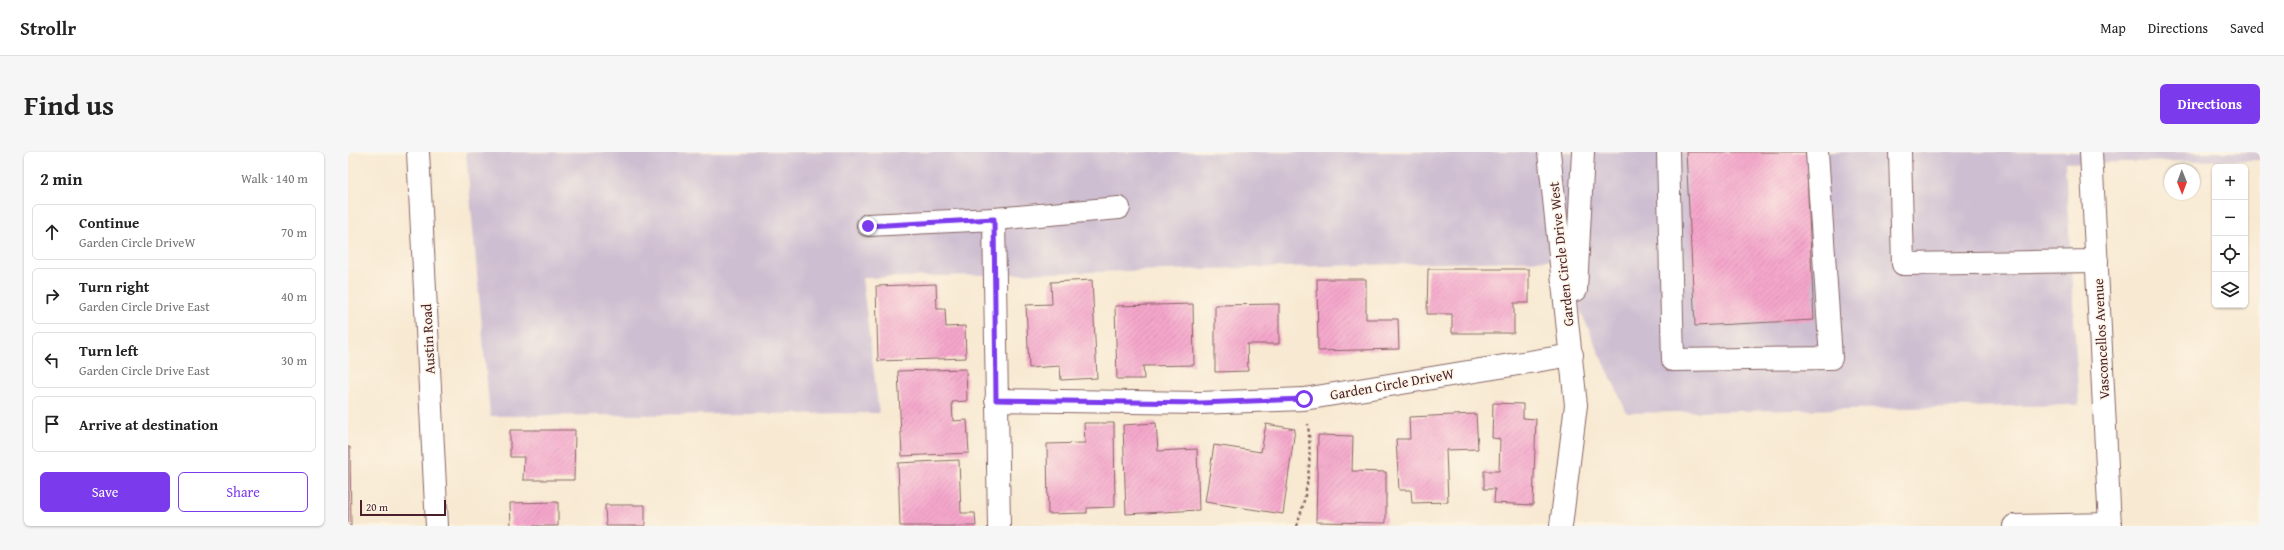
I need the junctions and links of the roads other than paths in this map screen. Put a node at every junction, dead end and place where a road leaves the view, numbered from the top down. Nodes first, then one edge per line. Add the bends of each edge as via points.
1 (418, 152) edge
2 (1549, 152) edge
3 (1583, 152) edge
4 (1668, 152) edge
5 (1817, 152) edge
6 (1900, 152) edge
7 (2092, 152) edge
8 (1119, 208) dead end
9 (994, 219) junction
10 (868, 226) dead end
11 (2097, 261) junction
12 (1572, 355) junction
13 (996, 400) junction
14 (2110, 525) edge
15 (437, 526) edge
16 (999, 526) edge
17 (1560, 526) edge
18 (2014, 526) edge

1 - 15 street, Austin Road
2 - 12 street, Garden Circle Drive West
3 - 12 street, Garden Circle Drive West
4 - 5 street via 1673,360 1831,358
6 - 11 street via 1903,264
7 - 11 street, Vasconcellos Avenue
8 - 9 street
9 - 10 street
9 - 13 street
11 - 14 street, Vasconcellos Avenue
12 - 13 street, Garden Circle DriveW via 1304,399 1200,403
12 - 17 street, Garden Circle Drive West via 1576,405
13 - 16 street
14 - 18 street

